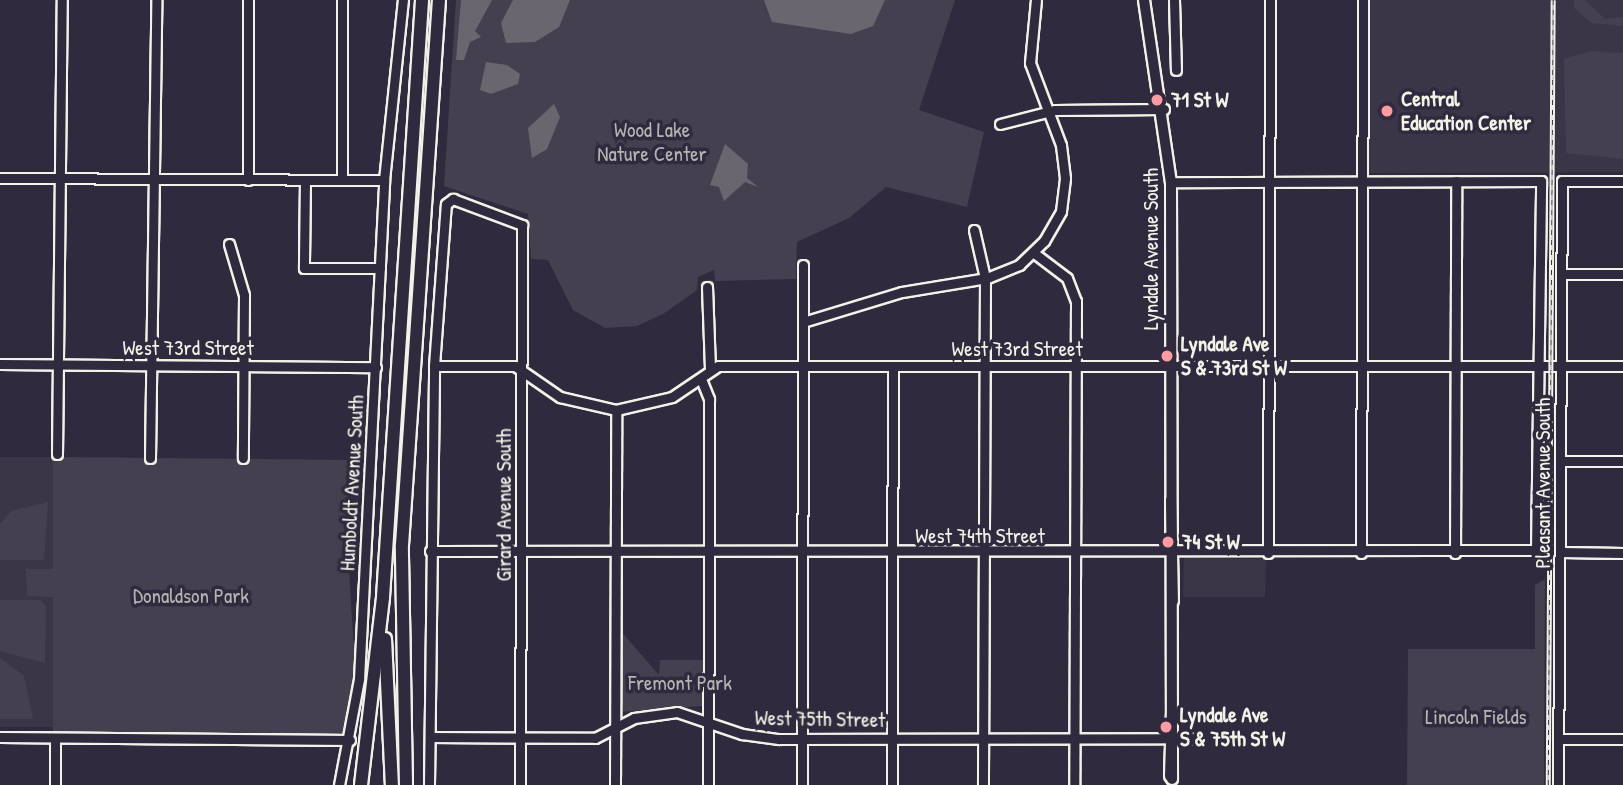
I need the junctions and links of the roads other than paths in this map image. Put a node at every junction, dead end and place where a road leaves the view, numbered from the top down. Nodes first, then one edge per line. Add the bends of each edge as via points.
1 (62, 0) edge
2 (156, 0) edge
3 (248, 0) edge
4 (342, 0) edge
5 (403, 0) edge
6 (422, 0) edge
7 (439, 0) edge
8 (1036, 0) edge
9 (1144, 0) edge
10 (1174, 0) edge
11 (1270, 0) edge
12 (1363, 0) edge
13 (1175, 70) dead end
14 (1164, 109) junction
15 (1046, 113) junction
16 (1000, 124) dead end
17 (0, 178) edge
18 (61, 179) junction
19 (153, 179) junction
20 (248, 180) junction
21 (305, 180) junction
22 (342, 180) junction
23 (384, 180) junction
24 (1456, 181) junction
25 (1623, 181) edge
26 (1171, 182) junction
27 (1269, 182) junction
28 (1363, 182) junction
29 (974, 230) dead end
30 (229, 244) dead end
31 (1034, 253) junction
32 (803, 265) dead end
33 (380, 268) junction
34 (1562, 274) junction
35 (1623, 274) edge
36 (985, 278) junction
37 (707, 287) dead end
38 (803, 322) junction
39 (0, 364) edge
40 (58, 365) junction
41 (150, 365) junction
42 (244, 365) junction
43 (434, 366) junction
44 (803, 366) junction
45 (893, 366) junction
46 (1455, 366) junction
47 (1540, 366) junction
48 (1560, 366) junction
49 (1623, 366) edge
50 (376, 367) junction
51 (984, 367) junction
52 (1075, 367) junction
53 (1171, 367) junction
54 (1268, 367) junction
55 (1362, 367) junction
56 (710, 369) junction
57 (522, 371) junction
58 (701, 379) junction
59 (616, 410) junction
60 (57, 454) dead end
61 (150, 458) dead end
62 (243, 458) dead end
63 (1560, 461) junction
64 (1623, 461) edge
65 (430, 551) junction
66 (521, 551) junction
67 (616, 552) junction
68 (1561, 552) junction
69 (709, 553) junction
70 (803, 553) junction
71 (893, 553) junction
72 (983, 553) junction
73 (1074, 553) junction
74 (1268, 553) junction
75 (1361, 553) junction
76 (1455, 553) junction
77 (1530, 553) joint
78 (1623, 553) edge
79 (1171, 554) junction
80 (383, 597) junction
81 (400, 702) junction
82 (709, 722) junction
83 (615, 729) junction
84 (0, 737) edge
85 (430, 737) junction
86 (520, 737) junction
87 (983, 738) junction
88 (1074, 738) junction
89 (1173, 738) junction
90 (1195, 738) dead end
91 (802, 739) junction
92 (892, 739) junction
93 (1558, 739) junction
94 (1623, 739) edge
95 (55, 740) junction
96 (350, 740) junction
97 (1172, 782) edge
98 (55, 785) edge
99 (339, 785) edge
100 (361, 785) edge
101 (392, 785) edge
102 (406, 785) edge
103 (414, 785) edge
104 (429, 785) edge
105 (520, 785) edge
106 (615, 785) edge
107 (708, 785) edge
108 (802, 785) edge
109 (892, 785) edge
110 (983, 785) edge
111 (1074, 785) edge
112 (1558, 785) edge

1 - 18 street
2 - 19 street
3 - 20 street
4 - 22 street
5 - 23 street, Humboldt Avenue South
6 - 80 highway
7 - 81 highway via 402,545
8 - 15 street via 1030,63
9 - 14 main road, Lyndale Avenue South
10 - 13 street
11 - 27 street
12 - 28 street
14 - 15 street
14 - 26 main road, Lyndale Avenue South
15 - 16 street
15 - 31 street via 1061,145 1064,195 1055,227
17 - 18 street
18 - 19 street
18 - 40 street
19 - 20 street
19 - 41 street
20 - 21 street
21 - 22 street
21 - 33 street via 304,268
22 - 23 street
23 - 33 street, Humboldt Avenue South
24 - 28 street
24 - 46 street
24 - 47 street, Pleasant Avenue South via 1541,181
25 - 34 street, Pleasant Avenue South via 1562,181
26 - 27 street
26 - 53 main road, Lyndale Avenue South
27 - 28 street
27 - 54 street
28 - 55 street
29 - 36 street
30 - 42 street via 243,283
31 - 36 street
31 - 52 street via 1072,285
32 - 38 street
33 - 50 street, Humboldt Avenue South
34 - 35 street
34 - 48 street, Pleasant Avenue South
36 - 38 street via 902,292
36 - 51 street
37 - 56 street
38 - 44 street
39 - 40 street, West 73rd Street
40 - 41 street, West 73rd Street
40 - 60 street
41 - 42 street, West 73rd Street
41 - 61 street
42 - 50 street, West 73rd Street
42 - 62 street
43 - 57 street
43 - 57 street, Girard Avenue South via 448,201 522,225
43 - 65 street
44 - 45 street, West 73rd Street
44 - 56 street, West 73rd Street
44 - 70 street
45 - 51 street, West 73rd Street
45 - 71 street
46 - 47 street, West 73rd Street
46 - 55 street, West 73rd Street
46 - 76 street
47 - 48 street, West 73rd Street
47 - 77 street, Pleasant Avenue South via 1538,546
48 - 49 street, West 73rd Street
48 - 63 street, Pleasant Avenue South
50 - 96 street, Humboldt Avenue South via 359,679
51 - 52 street, West 73rd Street
51 - 72 street
52 - 53 street, West 73rd Street
52 - 73 street
53 - 54 street, West 73rd Street
53 - 79 main road, Lyndale Avenue South
54 - 55 street, West 73rd Street
54 - 74 street
55 - 75 street
56 - 58 street
57 - 59 street via 560,397
57 - 66 street, Girard Avenue South
58 - 59 street via 654,404
58 - 69 street via 709,399
59 - 67 street
63 - 64 street
63 - 68 street, Pleasant Avenue South
65 - 66 street, West 74th Street
65 - 85 street
66 - 67 street, West 74th Street
66 - 86 street, Girard Avenue South
67 - 69 street, West 74th Street
67 - 83 street
68 - 78 street
68 - 93 street, Pleasant Avenue South
69 - 70 street, West 74th Street
69 - 82 street
70 - 71 street, West 74th Street
70 - 91 street
71 - 72 street, West 74th Street
71 - 92 street
72 - 73 street, West 74th Street
72 - 87 street
73 - 79 street, West 74th Street
73 - 88 street
74 - 75 street, West 74th Street
74 - 79 street, West 74th Street
75 - 76 street, West 74th Street
76 - 77 street, West 74th Street
79 - 89 main road, Lyndale Avenue South
80 - 100 highway
80 - 101 highway
81 - 102 highway
81 - 103 highway
82 - 83 street, West 75th Street via 662,712
82 - 91 street, West 75th Street via 742,734
82 - 107 street
83 - 86 street, West 75th Street via 586,738
83 - 106 street
84 - 95 street
85 - 86 street, West 75th Street
85 - 104 street
86 - 105 street, Girard Avenue South
87 - 88 street, West 75th Street
87 - 92 street, West 75th Street
87 - 110 street
88 - 89 street, West 75th Street
88 - 111 street
89 - 90 street, West 75th Street
89 - 97 main road, Lyndale Avenue South
91 - 92 street, West 75th Street
91 - 108 street
92 - 109 street
93 - 94 street
93 - 112 street, Pleasant Avenue South
95 - 96 street
95 - 98 street
96 - 99 street, Humboldt Avenue South

